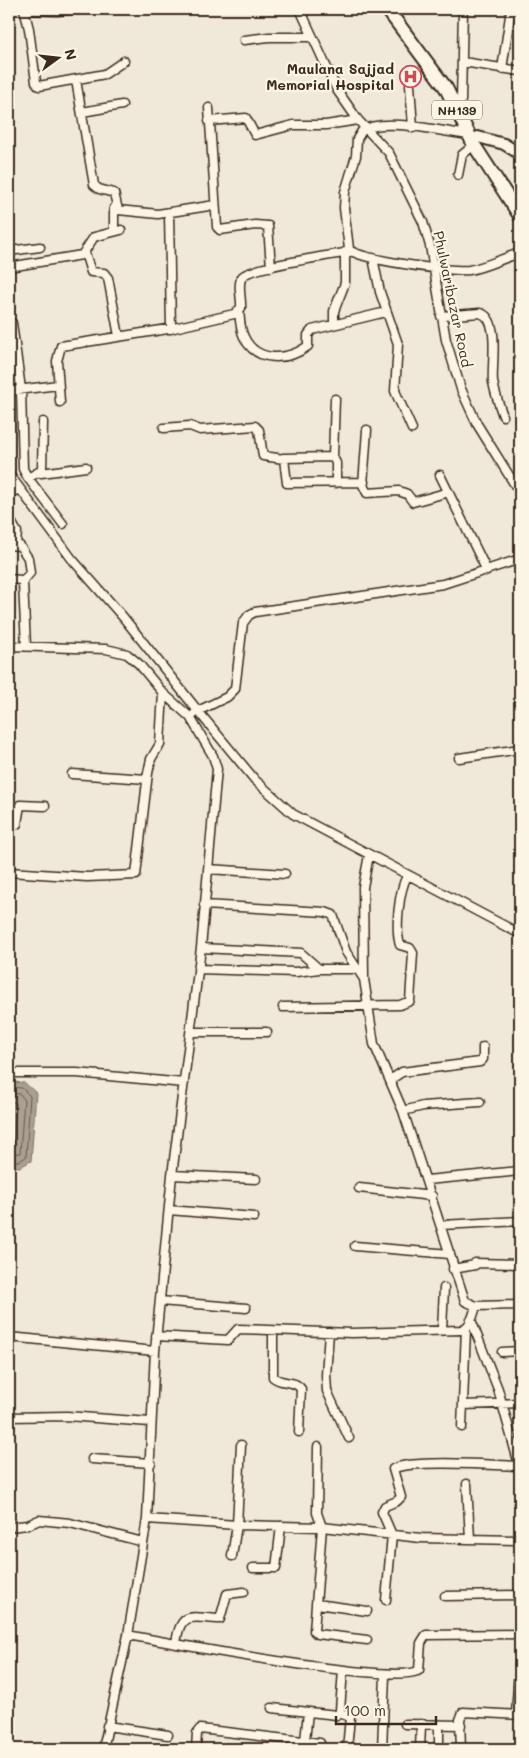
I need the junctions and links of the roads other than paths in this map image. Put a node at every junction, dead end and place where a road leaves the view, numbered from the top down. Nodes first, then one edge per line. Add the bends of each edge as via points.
1 (24, 9) edge
2 (79, 9) edge
3 (300, 9) edge
4 (387, 9) edge
5 (396, 9) edge
6 (463, 9) edge
7 (511, 9) edge
8 (313, 37) junction
9 (244, 40) dead end
10 (424, 51) junction
11 (124, 61) dead end
12 (463, 62) junction
13 (502, 69) junction
14 (520, 71) edge
15 (76, 80) junction
16 (410, 85) dead end
17 (461, 101) junction
18 (122, 105) dead end
19 (208, 108) dead end
20 (82, 112) junction
21 (358, 120) junction
22 (209, 121) junction
23 (366, 128) junction
24 (413, 128) junction
25 (473, 139) junction
26 (520, 154) edge
27 (458, 175) dead end
28 (520, 203) edge
29 (215, 205) junction
30 (114, 208) dead end
31 (169, 213) junction
32 (520, 216) edge
33 (40, 247) dead end
34 (82, 250) junction
35 (9, 251) edge
36 (348, 252) junction
37 (520, 253) edge
38 (373, 258) junction
39 (9, 267) edge
40 (271, 267) junction
41 (433, 267) junction
42 (240, 310) junction
43 (386, 312) junction
44 (441, 316) junction
45 (12, 323) dead end
46 (334, 323) junction
47 (171, 329) junction
48 (119, 336) junction
49 (58, 385) junction
50 (21, 390) junction
51 (9, 391) edge
52 (334, 399) dead end
53 (60, 402) dead end
54 (503, 416) dead end
55 (43, 422) dead end
56 (164, 428) dead end
57 (412, 429) dead end
58 (368, 430) dead end
59 (333, 457) junction
60 (283, 458) junction
61 (86, 468) dead end
62 (41, 473) junction
63 (9, 474) edge
64 (440, 475) dead end
65 (28, 478) junction
66 (364, 482) junction
67 (336, 483) junction
68 (12, 491) edge
69 (449, 492) junction
70 (520, 492) edge
71 (9, 518) edge
72 (62, 524) dead end
73 (12, 545) edge
74 (520, 559) edge
75 (487, 571) junction
76 (9, 579) edge
77 (22, 582) junction
78 (9, 646) edge
79 (26, 646) junction
80 (163, 693) junction
81 (198, 711) junction
82 (190, 717) junction
83 (520, 749) edge
84 (459, 758) dead end
85 (72, 774) dead end
86 (147, 779) junction
87 (45, 806) dead end
88 (9, 825) edge
89 (369, 855) junction
90 (208, 869) junction
91 (9, 872) edge
92 (285, 874) dead end
93 (407, 876) junction
94 (204, 905) junction
95 (520, 934) edge
96 (200, 948) junction
97 (198, 969) junction
98 (319, 969) junction
99 (357, 969) junction
100 (364, 979) junction
101 (368, 1006) junction
102 (283, 1007) dead end
103 (191, 1032) junction
104 (267, 1032) dead end
105 (483, 1047) dead end
106 (9, 1073) edge
107 (390, 1080) junction
108 (184, 1083) junction
109 (480, 1102) dead end
110 (403, 1111) junction
111 (520, 1171) edge
112 (172, 1175) junction
113 (256, 1179) dead end
114 (427, 1180) junction
115 (359, 1188) dead end
116 (432, 1196) junction
117 (169, 1210) junction
118 (254, 1217) dead end
119 (520, 1221) edge
120 (441, 1225) junction
121 (355, 1246) dead end
122 (450, 1254) junction
123 (520, 1264) edge
124 (453, 1269) junction
125 (444, 1288) dead end
126 (160, 1301) junction
127 (520, 1305) edge
128 (476, 1306) junction
129 (246, 1308) dead end
130 (471, 1320) junction
131 (466, 1328) junction
132 (442, 1330) junction
133 (273, 1331) junction
134 (329, 1332) junction
135 (156, 1336) junction
136 (9, 1338) edge
137 (520, 1351) edge
138 (155, 1352) junction
139 (502, 1352) dead end
140 (520, 1403) edge
141 (503, 1404) junction
142 (463, 1405) junction
143 (9, 1418) edge
144 (150, 1422) junction
145 (462, 1427) dead end
146 (299, 1432) dead end
147 (349, 1438) dead end
148 (241, 1445) dead end
149 (318, 1447) dead end
150 (92, 1459) dead end
151 (151, 1463) junction
152 (520, 1467) edge
153 (467, 1484) dead end
154 (147, 1520) junction
155 (238, 1525) junction
156 (281, 1526) junction
157 (9, 1527) edge
158 (322, 1527) junction
159 (392, 1536) junction
160 (470, 1538) junction
161 (520, 1539) edge
162 (143, 1542) junction
163 (232, 1556) dead end
164 (253, 1568) dead end
165 (244, 1592) dead end
166 (520, 1595) edge
167 (445, 1596) dead end
168 (386, 1600) dead end
169 (317, 1604) junction
170 (367, 1611) dead end
171 (520, 1634) edge
172 (128, 1635) junction
173 (367, 1640) dead end
174 (176, 1644) junction
175 (520, 1654) edge
176 (344, 1670) junction
177 (385, 1674) junction
178 (272, 1708) dead end
179 (308, 1712) junction
180 (341, 1713) junction
181 (518, 1715) edge
182 (405, 1724) dead end
183 (421, 1724) junction
184 (439, 1725) junction
185 (461, 1725) junction
186 (107, 1726) junction
187 (168, 1735) dead end
188 (305, 1741) junction
189 (103, 1749) edge
190 (196, 1749) edge
191 (322, 1749) edge
192 (347, 1749) edge
193 (382, 1749) edge
194 (420, 1749) edge
195 (441, 1749) edge
196 (461, 1749) edge

1 - 2 street
1 - 15 street via 38,84
3 - 8 street, Phulwaribazar Road
4 - 10 highway, NH139
5 - 10 highway, NH139
6 - 12 street
7 - 13 street
8 - 9 street
8 - 21 street, Phulwaribazar Road via 337,90
10 - 17 highway, NH139 via 453,85
10 - 25 highway, NH139
11 - 15 street via 110,72
12 - 13 street
12 - 17 street
13 - 14 street
15 - 20 street
16 - 24 street
17 - 25 highway, NH139
18 - 20 street
19 - 22 street
20 - 31 street via 96,188 114,193 120,212
21 - 22 street via 293,125 255,134 246,118
21 - 23 street, Phulwaribazar Road
22 - 29 street
23 - 24 street via 381,125
23 - 36 street via 358,139 345,192
23 - 41 street, Phulwaribazar Road via 385,147 397,167 423,222
24 - 25 street
25 - 26 main road via 504,144
25 - 27 street via 462,155
25 - 28 highway, NH139
25 - 32 highway, NH139
29 - 31 street
29 - 40 street via 218,230 268,226
30 - 34 street via 117,231 99,235
31 - 47 street
33 - 35 street
34 - 39 street via 78,256
34 - 48 street via 91,272 104,273 108,278
36 - 38 street
36 - 40 street
36 - 46 street via 345,283 334,311
37 - 41 street via 471,269
38 - 41 street
38 - 43 street
40 - 42 street via 250,272 241,279
41 - 44 street, Phulwaribazar Road
42 - 46 street via 241,327 249,345 259,353 276,358 296,354 308,346 310,332
42 - 47 street via 224,317
43 - 46 street
43 - 57 street via 398,348 395,391
44 - 54 street via 484,314 489,320 494,347 494,384
44 - 70 street, Phulwaribazar Road via 450,356 468,406
45 - 50 street
47 - 48 street
48 - 49 street via 61,346 57,361
49 - 50 street
49 - 53 street
50 - 51 street
50 - 65 street via 21,454
52 - 59 street
55 - 62 street
56 - 60 street via 190,426 200,430 256,426 263,456
58 - 66 street
59 - 60 street
59 - 67 street
60 - 67 street via 287,483
61 - 62 street
62 - 65 street
63 - 68 street
64 - 69 street
65 - 72 street
66 - 67 street
66 - 69 street via 367,493 399,491 407,494 413,502
68 - 81 street via 122,617
69 - 75 street
71 - 73 street via 17,532
73 - 77 street via 23,550 30,567 29,576
74 - 75 street
75 - 81 street via 429,587 254,612 243,623 235,689 227,697
76 - 77 street
77 - 79 street
78 - 79 street
79 - 80 street via 120,651 133,659
80 - 82 street
80 - 86 street via 160,744 151,759
81 - 82 street
81 - 89 street via 278,803
82 - 90 street via 213,756 216,769
83 - 84 street
85 - 86 street
86 - 91 street via 134,876
87 - 88 street via 20,805 17,824
89 - 93 street
89 - 100 street via 363,893
90 - 92 street
90 - 94 street
93 - 95 street
93 - 101 street via 401,895 398,936 400,945 410,948 413,953 412,998 404,1004
94 - 96 street
94 - 99 street via 329,912 335,918 346,952
96 - 97 street
96 - 98 street via 300,953
97 - 98 street via 296,972
97 - 103 street
98 - 99 street
99 - 100 street
100 - 101 street
101 - 102 street
101 - 107 street via 374,1044
103 - 104 street
103 - 108 street
105 - 107 street via 480,1062 402,1072
106 - 108 street via 77,1073
107 - 110 street
108 - 112 street
109 - 110 street via 423,1106
110 - 114 street
111 - 114 street
112 - 113 street
112 - 117 street
114 - 116 street
115 - 116 street
116 - 120 street
117 - 118 street
117 - 126 street
119 - 120 street
120 - 122 street
121 - 122 street
122 - 124 street
123 - 124 street via 475,1264
124 - 128 street via 466,1301
125 - 132 street
126 - 129 street
126 - 135 street
127 - 128 street
128 - 130 street
130 - 131 street
130 - 141 street
131 - 132 street
131 - 142 street
132 - 134 street
133 - 134 street
133 - 135 street via 238,1328 228,1340
133 - 146 street via 274,1377 281,1382 295,1383 301,1389
134 - 147 street via 327,1391
135 - 138 street
136 - 138 street
137 - 139 street
138 - 144 street
140 - 141 street
141 - 142 street
141 - 152 street
142 - 145 street
143 - 144 street via 67,1416
144 - 151 street
148 - 155 street
149 - 158 street via 317,1513
150 - 151 street
151 - 154 street
152 - 159 street via 433,1464 396,1467 393,1472 401,1497 385,1506 382,1512
153 - 160 street
154 - 155 street
154 - 162 street
155 - 156 street
155 - 163 street
156 - 158 street
156 - 164 street via 276,1568
157 - 162 street via 39,1520 70,1523
158 - 159 street
158 - 169 street
159 - 160 street
159 - 168 street
160 - 161 street
162 - 172 street
165 - 174 street via 227,1594 220,1619 186,1618 178,1628
166 - 167 street
169 - 170 street
169 - 173 street via 315,1634
171 - 177 street via 426,1635 421,1644 419,1670 406,1675
172 - 174 street
172 - 186 street
174 - 176 street
175 - 181 street
176 - 177 street
176 - 180 street
177 - 193 street
178 - 179 street
179 - 180 street
179 - 188 street
180 - 192 street via 350,1717
181 - 185 street via 465,1711
182 - 183 street
183 - 184 street
183 - 194 street
184 - 185 street
184 - 195 street
185 - 196 street
186 - 187 street
186 - 189 street
188 - 190 street via 200,1729
188 - 191 street via 320,1743

